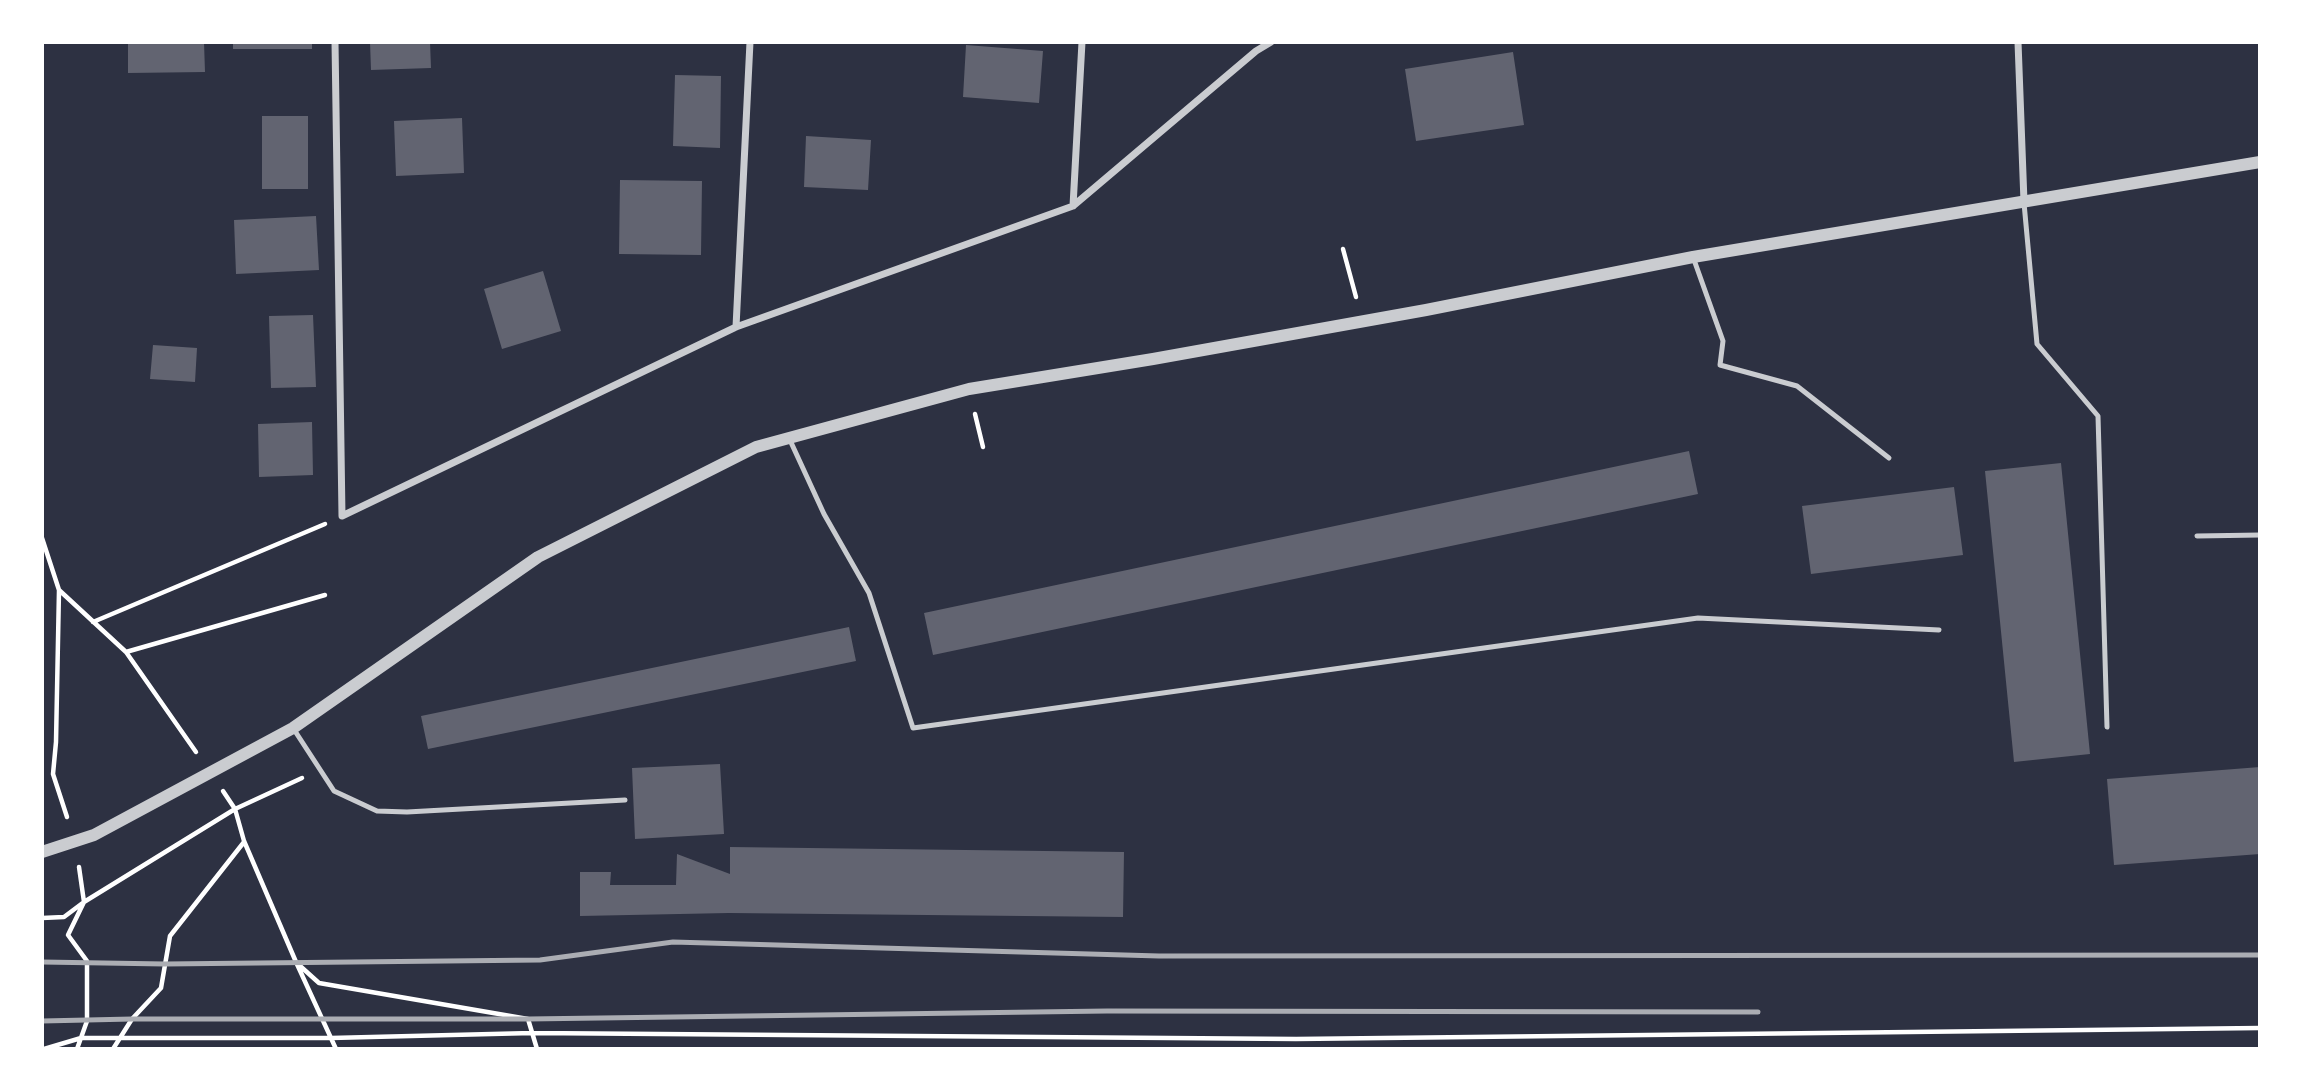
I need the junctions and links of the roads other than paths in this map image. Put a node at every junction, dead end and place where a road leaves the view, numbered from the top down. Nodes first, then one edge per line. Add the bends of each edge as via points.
1 (335, 42) edge
2 (750, 42) edge
3 (1082, 42) edge
4 (1271, 42) edge
5 (2018, 42) edge
6 (2260, 162) edge
7 (2024, 203) junction
8 (1073, 206) junction
9 (1693, 257) junction
10 (736, 327) junction
11 (789, 438) junction
12 (1889, 458) dead end
13 (2260, 534) edge
14 (2197, 536) dead end
15 (1939, 630) dead end
16 (2107, 727) dead end
17 (293, 728) junction
18 (625, 800) dead end
19 (42, 852) edge

1 - 10 street via 342,516
2 - 10 street
3 - 8 street
4 - 8 street
5 - 7 street
6 - 7 street
7 - 9 street
7 - 16 lane via 2037,344 2098,416
8 - 10 street
9 - 11 street via 1362,322 969,389
9 - 12 lane via 1723,341 1720,365 1797,386
11 - 15 lane via 824,514 869,593 913,728 1698,618
11 - 17 street via 756,447 538,557
13 - 14 lane
17 - 18 lane via 334,791 377,811
17 - 19 street via 93,835

